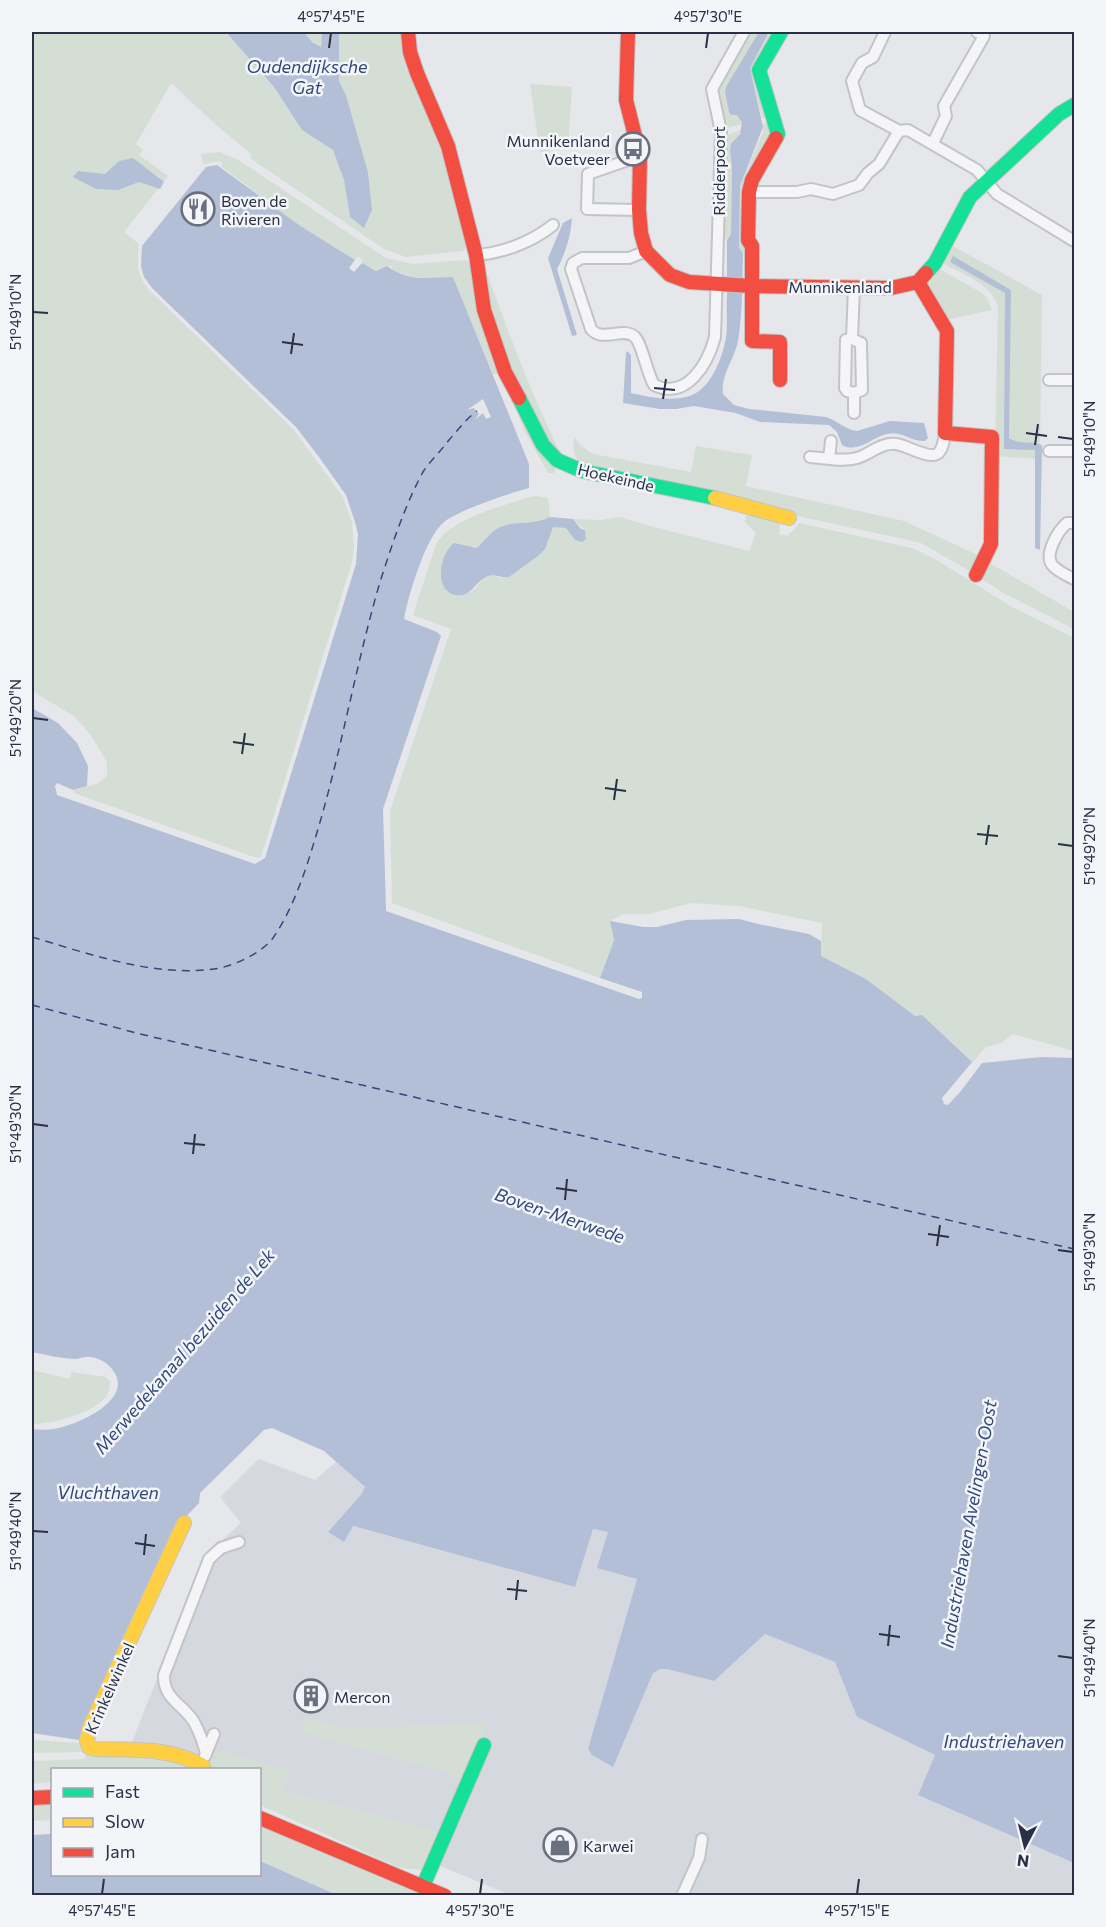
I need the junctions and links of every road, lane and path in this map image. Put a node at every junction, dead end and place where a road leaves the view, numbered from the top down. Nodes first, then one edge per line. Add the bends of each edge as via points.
1 (408, 32) edge
2 (628, 32) edge
3 (744, 32) edge
4 (781, 32) edge
5 (885, 32) edge
6 (976, 32) edge
7 (1074, 105) edge
8 (898, 131) junction
9 (933, 143) junction
10 (640, 156) junction
11 (985, 182) junction
12 (749, 192) junction
13 (639, 210) junction
14 (554, 225) dead end
15 (1074, 241) edge
16 (646, 251) junction
17 (476, 255) junction
18 (918, 282) junction
19 (720, 284) junction
20 (747, 285) junction
21 (854, 287) junction
22 (852, 339) junction
23 (780, 380) dead end
24 (1049, 380) dead end
25 (1074, 380) edge
26 (854, 393) junction
27 (854, 413) dead end
28 (945, 433) junction
29 (831, 441) dead end
30 (1049, 451) dead end
31 (1074, 451) edge
32 (810, 457) dead end
33 (829, 458) junction
34 (789, 518) dead end
35 (1074, 523) edge
36 (976, 575) dead end
37 (1074, 579) edge
38 (184, 1523) dead end
39 (239, 1542) dead end
40 (213, 1734) dead end
41 (484, 1745) dead end
42 (204, 1763) edge
43 (51, 1797) edge
44 (32, 1798) edge
45 (261, 1818) edge
46 (702, 1839) dead end
47 (423, 1886) junction
48 (446, 1896) edge
49 (682, 1896) edge

1 - 17 street, Hoekeinde via 417,73 448,146
2 - 10 street via 626,100
3 - 19 street, Ridderpoort via 712,89 721,132
4 - 12 street via 759,70 778,134
5 - 8 street via 873,57 862,63 852,81 860,110
6 - 9 street via 984,36 944,106 946,116
7 - 11 street via 1059,114
8 - 9 street via 908,130
8 - 12 street via 879,164 859,185 833,194 811,189
9 - 11 street via 977,170
10 - 13 street
10 - 13 street via 588,174 587,209
11 - 15 street via 1007,201
11 - 18 street via 970,197 935,263
12 - 20 street via 748,240 752,246
13 - 16 street
14 - 17 street via 532,239 491,254
16 - 19 street, Munnikenland via 670,275 689,282
16 - 19 street, Ridderpoort via 629,258 582,258 571,269 594,334 634,336 649,376 662,389 680,387 698,374 710,356 716,337
17 - 34 street, Hoekeinde via 484,310 506,372 533,428 557,460 592,474 728,501
18 - 21 street, Munnikenland via 891,288
18 - 28 street via 946,331
19 - 20 street, Munnikenland
20 - 21 street, Munnikenland
20 - 23 street via 753,295 752,341 780,342
21 - 22 street
22 - 26 street via 861,343 862,351 862,390
22 - 26 street via 846,340 845,388
24 - 25 street
26 - 27 street
28 - 33 street via 942,448 933,455 891,444 858,458
28 - 36 street via 992,436 992,544
29 - 33 street
30 - 31 street
32 - 33 street
35 - 37 street via 1067,523 1060,530 1050,555 1054,568
38 - 42 street, Krinkelwinkel via 89,1729 87,1741 95,1749 140,1750
39 - 42 street via 221,1548 209,1559 164,1675 166,1692 192,1719
40 - 42 street
41 - 47 street
43 - 44 street
45 - 47 street
46 - 49 street via 699,1858
47 - 48 street

